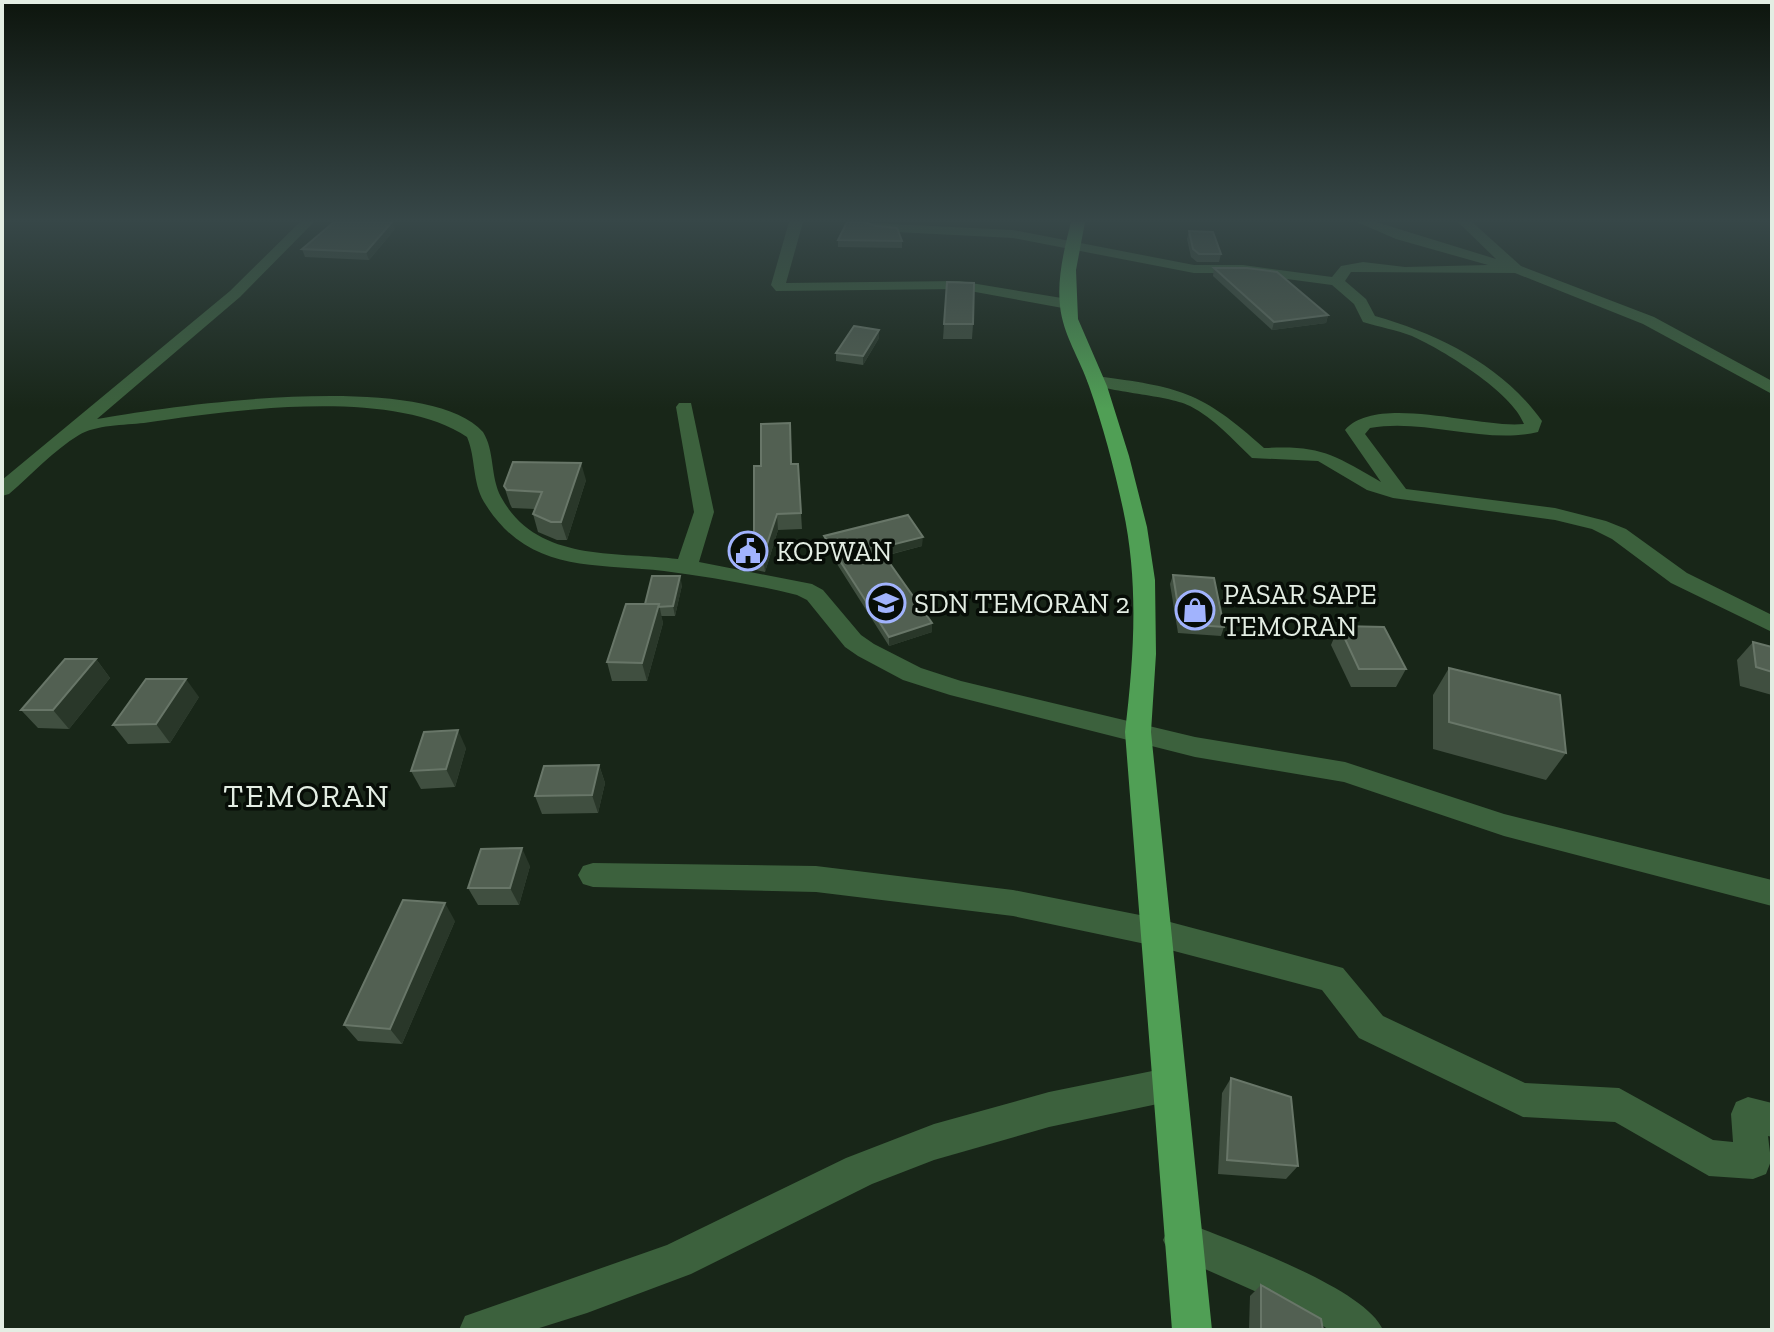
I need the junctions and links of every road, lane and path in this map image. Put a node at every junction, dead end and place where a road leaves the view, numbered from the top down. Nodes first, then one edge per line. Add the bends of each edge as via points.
1 (245, 284) edge
2 (778, 284) edge
3 (1070, 284) edge
4 (1340, 284) edge
5 (1557, 284) edge
6 (1068, 304) junction
7 (1096, 381) junction
8 (1772, 389) edge
9 (685, 407) dead end
10 (79, 428) junction
11 (2, 490) edge
12 (1400, 494) junction
13 (686, 568) junction
14 (1772, 624) edge
15 (1138, 732) junction
16 (593, 875) dead end
17 (1772, 893) edge
18 (1155, 932) junction
19 (1167, 1085) junction
20 (1772, 1120) edge
21 (1182, 1240) junction
22 (479, 1330) edge
23 (1192, 1330) edge
24 (1363, 1330) edge

1 - 10 street
2 - 6 street via 959,285
3 - 6 main road
4 - 12 street via 1361,302 1369,319 1424,336 1505,387 1533,421 1532,428 1515,430 1362,423 1354,430 1356,435
5 - 8 street via 1655,321
6 - 7 main road
7 - 12 street via 1176,394 1219,417 1259,454 1323,456 1374,486
7 - 15 main road via 1136,524 1145,586 1148,648
9 - 13 street via 704,512
10 - 11 street
10 - 13 street via 148,415 305,403 424,411 474,433 491,498 515,528 540,544 573,559
12 - 14 street via 1541,511 1599,525 1697,589
13 - 15 street via 804,589 853,641 912,674 1021,707
15 - 17 street via 1345,772 1504,825
15 - 18 main road
16 - 18 street via 816,879 1013,903
18 - 19 main road
18 - 20 street via 1332,978 1371,1027 1523,1100 1619,1105 1709,1158 1753,1161 1748,1114
19 - 21 main road
19 - 22 street via 1034,1113 915,1148 651,1272
21 - 23 main road
21 - 24 street via 1320,1300

